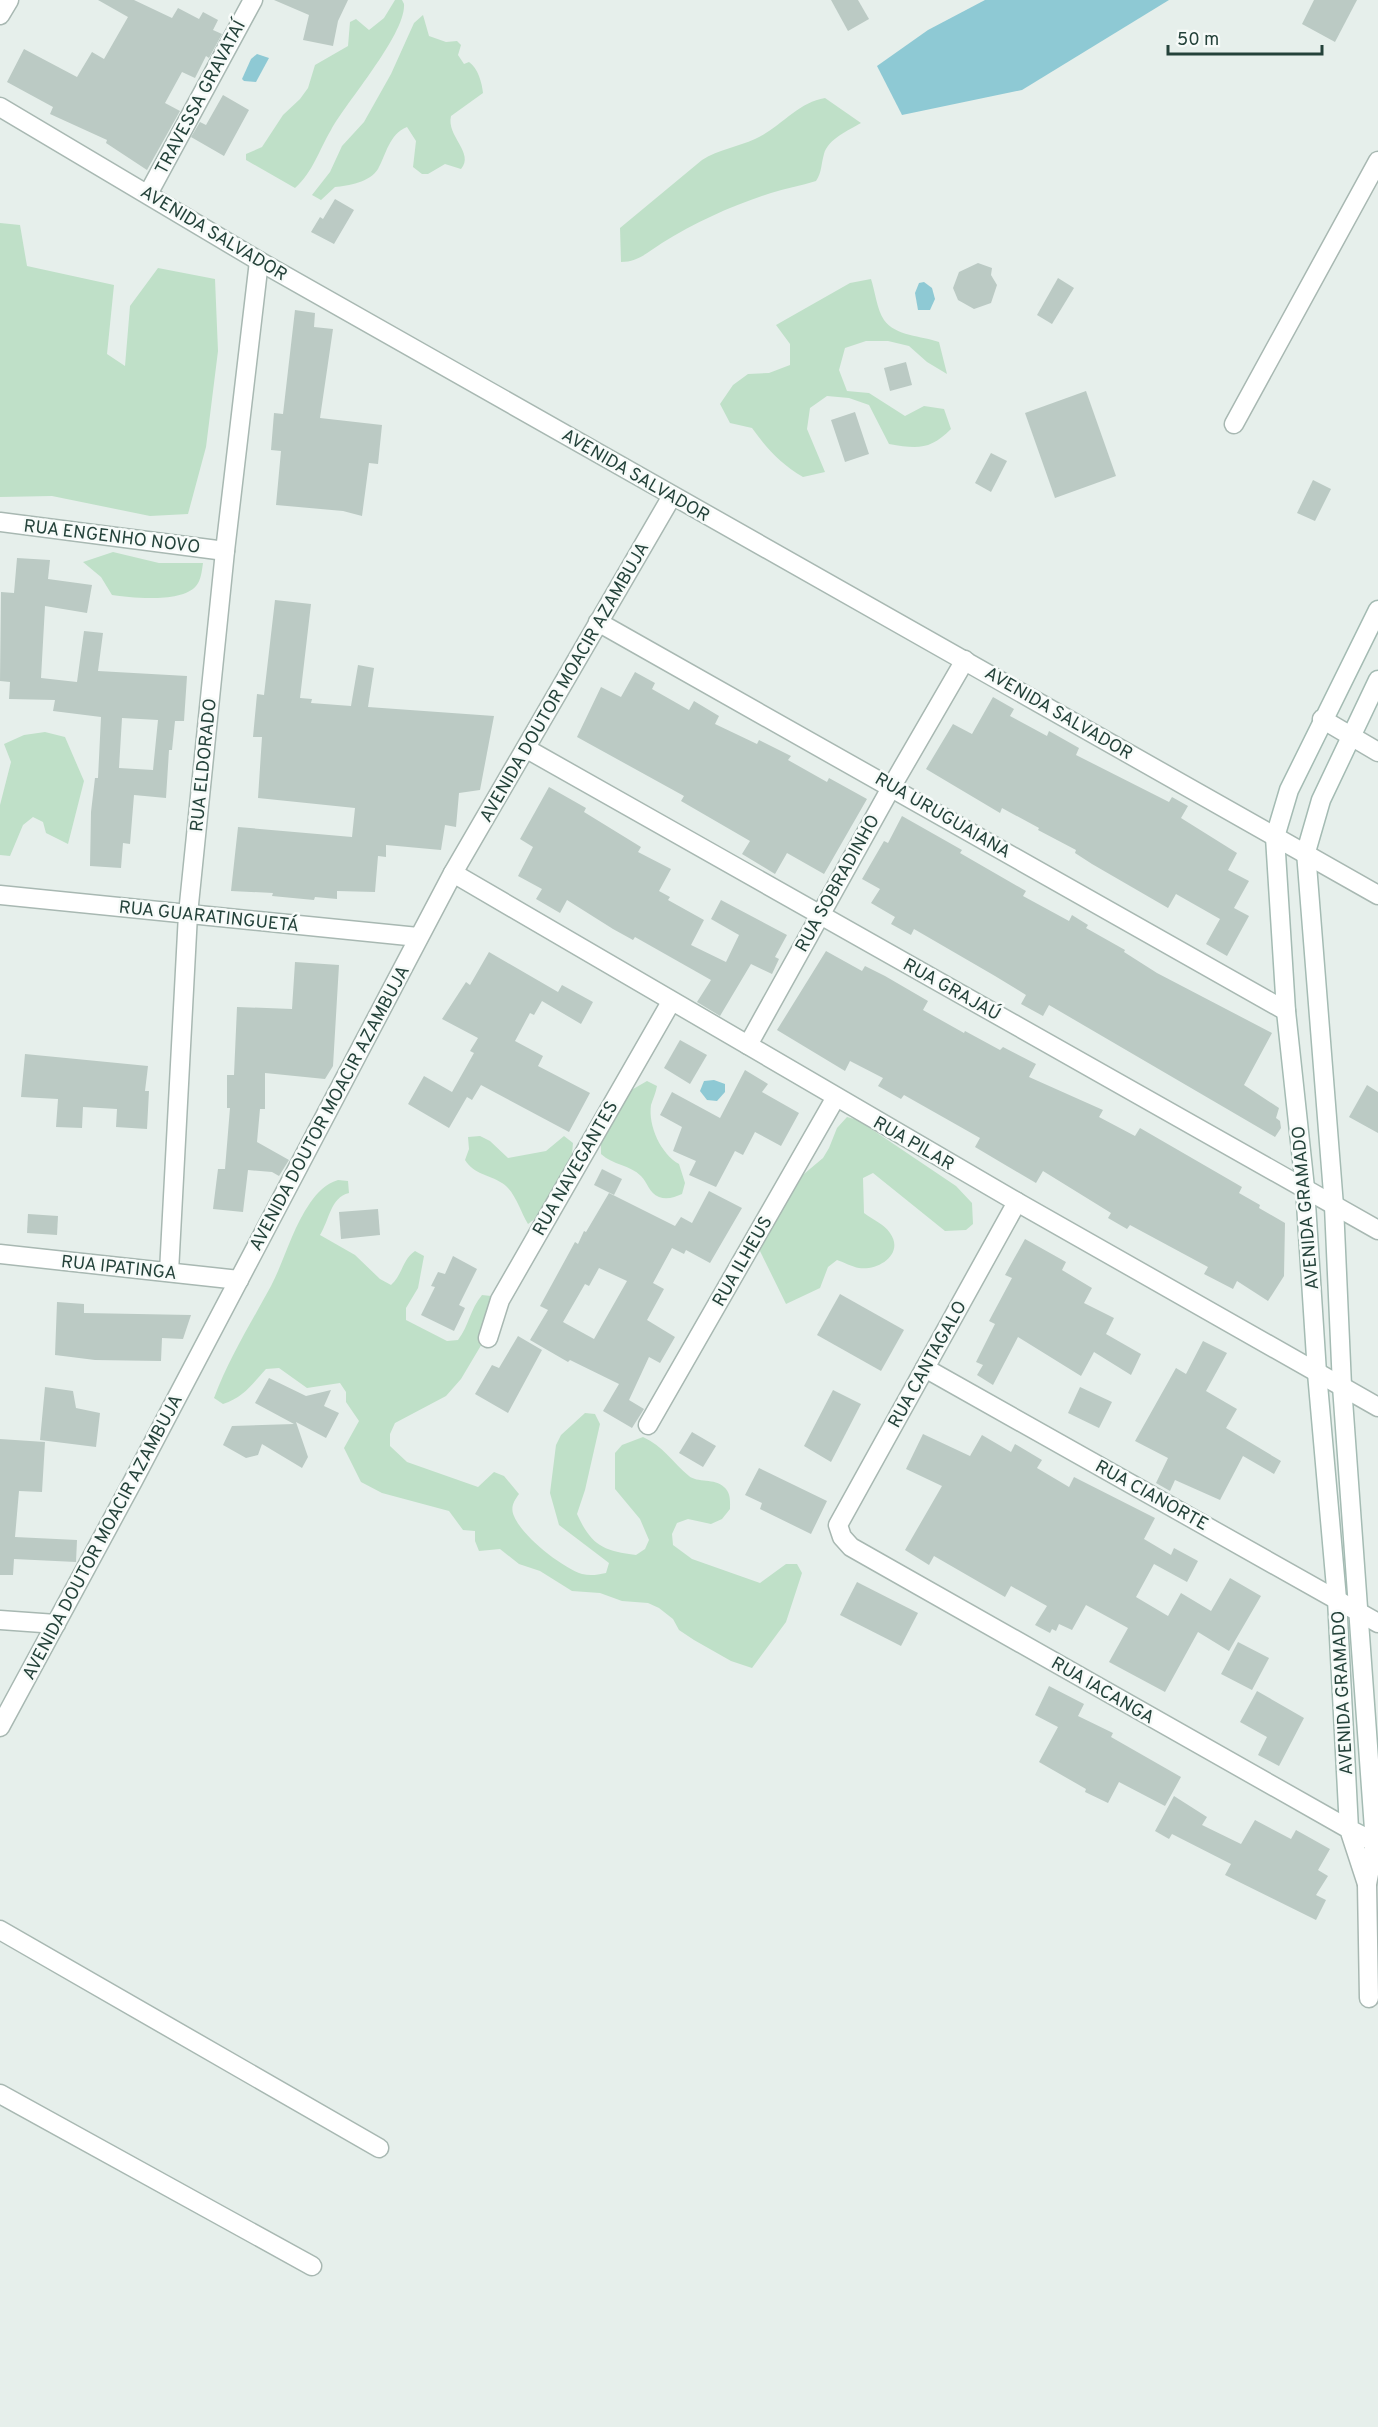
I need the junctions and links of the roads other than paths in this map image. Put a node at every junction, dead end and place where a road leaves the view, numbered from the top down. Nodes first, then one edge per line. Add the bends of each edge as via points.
1 (9, 0) edge
2 (244, 4) edge
3 (0, 15) edge
4 (0, 107) edge
5 (1378, 161) edge
6 (148, 194) junction
7 (259, 261) junction
8 (1234, 424) dead end
9 (672, 496) junction
10 (0, 522) edge
11 (225, 550) junction
12 (1378, 610) edge
13 (598, 622) junction
14 (965, 660) junction
15 (1378, 680) edge
16 (1322, 719) junction
17 (1350, 735) junction
18 (527, 749) junction
19 (1378, 752) edge
20 (892, 786) junction
21 (1275, 837) junction
22 (1306, 852) junction
23 (453, 873) junction
24 (0, 895) edge
25 (1378, 895) edge
26 (188, 914) junction
27 (820, 915) junction
28 (418, 937) junction
29 (670, 1002) junction
30 (1286, 1011) junction
31 (748, 1046) junction
32 (836, 1097) junction
33 (1305, 1188) junction
34 (1017, 1202) junction
35 (1334, 1206) junction
36 (1378, 1230) edge
37 (0, 1254) edge
38 (169, 1272) junction
39 (239, 1280) junction
40 (488, 1338) dead end
41 (925, 1368) junction
42 (1317, 1373) junction
43 (1342, 1386) junction
44 (1378, 1407) edge
45 (648, 1425) dead end
46 (838, 1525) joint
47 (1337, 1599) junction
48 (1360, 1612) junction
49 (0, 1620) edge
50 (1378, 1623) edge
51 (56, 1624) junction
52 (0, 1727) edge
53 (1349, 1829) junction
54 (1376, 1843) edge
55 (1367, 1884) junction
56 (0, 1930) edge
57 (1369, 1998) dead end
58 (0, 2094) edge
59 (379, 2148) dead end
60 (312, 2266) dead end

1 - 3 street
2 - 6 street, TRAVESSA GRAVATAÍ
4 - 6 street, AVENIDA SALVADOR
5 - 8 street
6 - 7 street, AVENIDA SALVADOR
7 - 9 street, AVENIDA SALVADOR
7 - 11 street, RUA ELDORADO
9 - 13 street, AVENIDA DOUTOR MOACIR AZAMBUJA
9 - 14 street, AVENIDA SALVADOR
10 - 11 street, RUA ENGENHO NOVO
11 - 26 street, RUA ELDORADO
12 - 16 street, AVENIDA GRAMADO
13 - 18 street, AVENIDA DOUTOR MOACIR AZAMBUJA
13 - 20 street, RUA URUGUAIANA
14 - 20 street, RUA SOBRADINHO
14 - 21 street, AVENIDA SALVADOR
15 - 17 street, AVENIDA GRAMADO
16 - 17 street
16 - 21 street, AVENIDA GRAMADO via 1289,790
17 - 19 street
17 - 22 street, AVENIDA GRAMADO via 1321,800
18 - 23 street, AVENIDA DOUTOR MOACIR AZAMBUJA
18 - 27 street, RUA GRAJAÚ
20 - 27 street, RUA SOBRADINHO
20 - 30 street, RUA URUGUAIANA
21 - 22 street, AVENIDA SALVADOR
21 - 30 street, AVENIDA GRAMADO
22 - 25 street, AVENIDA SALVADOR
22 - 35 street, AVENIDA GRAMADO
23 - 28 street, AVENIDA DOUTOR MOACIR AZAMBUJA
23 - 29 street, RUA PILAR
24 - 26 street, RUA GUARATINGUETÁ
26 - 28 street, RUA GUARATINGUETÁ
26 - 38 street, RUA ELDORADO
27 - 31 street, RUA SOBRADINHO
27 - 33 street, RUA GRAJAÚ
28 - 39 street, AVENIDA DOUTOR MOACIR AZAMBUJA
29 - 31 street, RUA PILAR
29 - 40 street, RUA NAVEGANTES via 500,1300
30 - 33 street, AVENIDA GRAMADO
31 - 32 street, RUA PILAR
32 - 34 street, RUA PILAR
32 - 45 street, RUA ILHEUS
33 - 35 street, RUA GRAJAÚ
33 - 42 street, AVENIDA GRAMADO
34 - 41 street, RUA CANTAGALO
34 - 42 street, RUA PILAR
35 - 36 street, RUA GRAJAÚ
35 - 43 street, AVENIDA GRAMADO
37 - 38 street, RUA IPATINGA
38 - 39 street, RUA IPATINGA
39 - 51 street, AVENIDA DOUTOR MOACIR AZAMBUJA
41 - 46 street, RUA CANTAGALO
41 - 47 street, RUA CIANORTE
42 - 43 street, RUA PILAR
42 - 47 street, AVENIDA GRAMADO
43 - 44 street, RUA PILAR
43 - 48 street, AVENIDA GRAMADO
46 - 53 street, RUA IACANGA via 851,1547
47 - 48 street, RUA CIANORTE
47 - 53 street, AVENIDA GRAMADO
48 - 50 street, RUA CIANORTE
48 - 54 street, AVENIDA GRAMADO
49 - 51 street
51 - 52 street, AVENIDA DOUTOR MOACIR AZAMBUJA
53 - 54 street, RUA IACANGA
53 - 55 street, AVENIDA GRAMADO
54 - 55 street, AVENIDA GRAMADO
55 - 57 street
56 - 59 street
58 - 60 street

